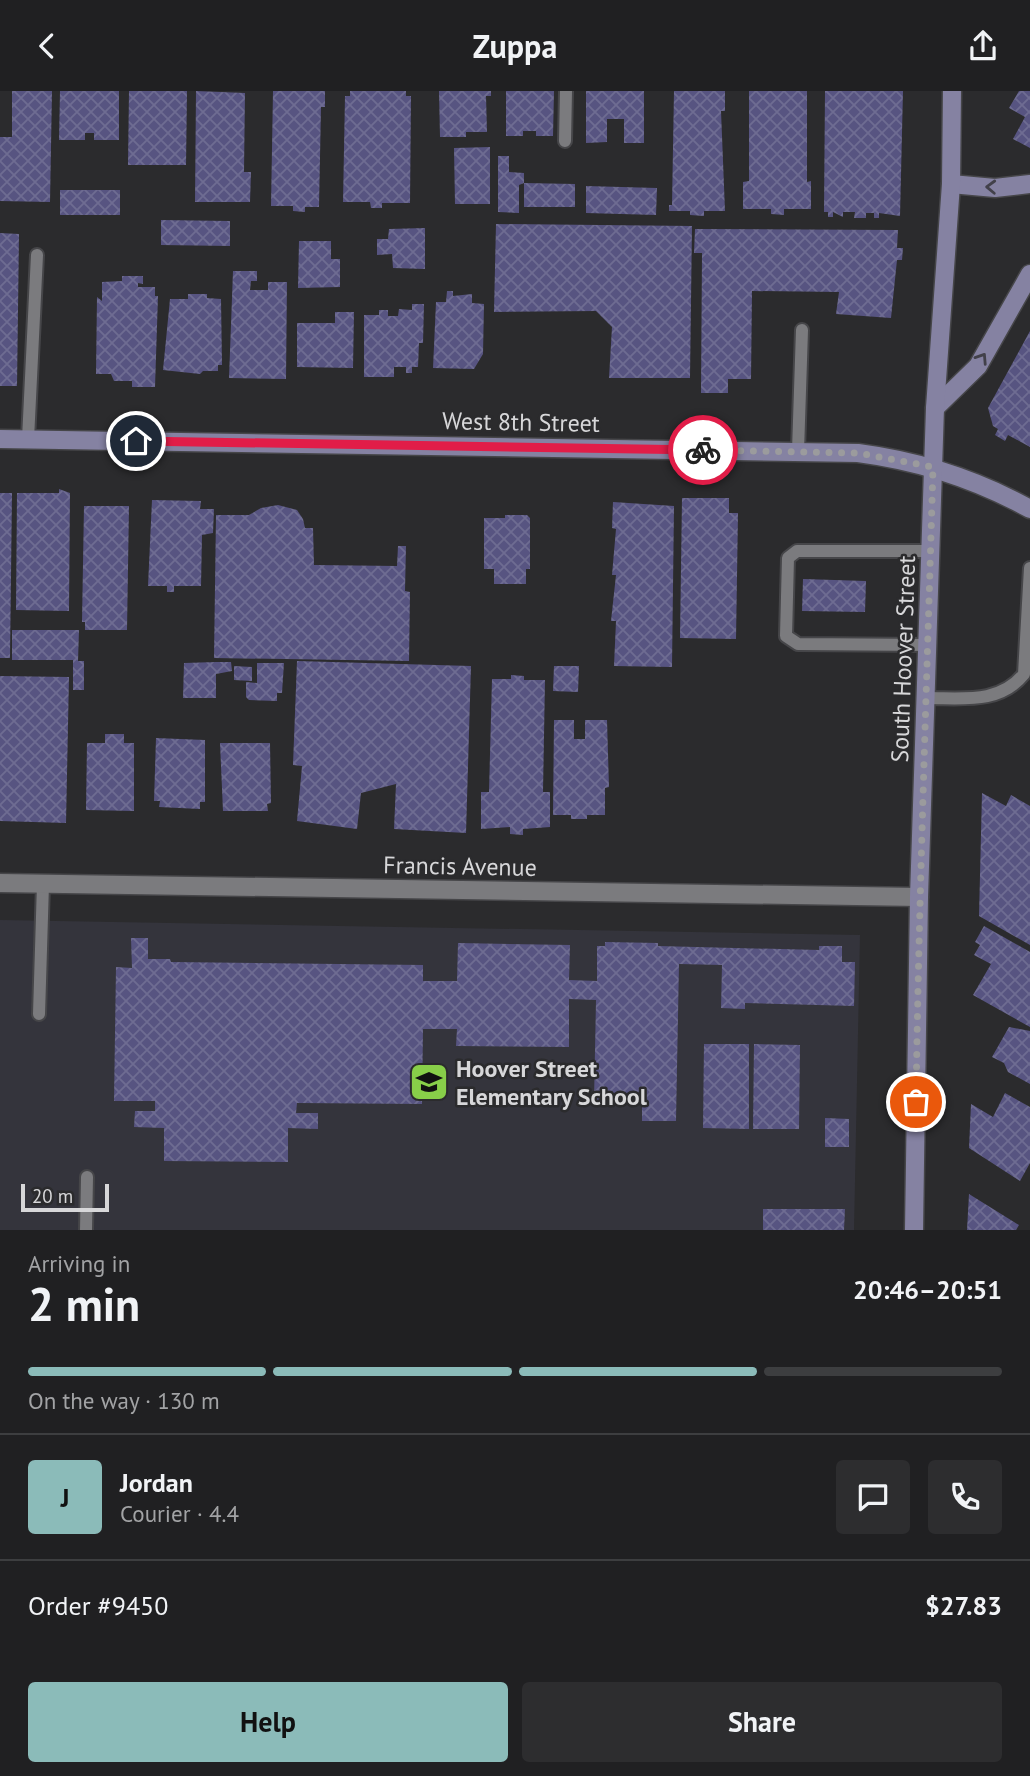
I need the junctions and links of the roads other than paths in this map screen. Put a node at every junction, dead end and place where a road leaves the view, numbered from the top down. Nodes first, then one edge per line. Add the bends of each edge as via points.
1 (566, 91) edge
2 (952, 91) edge
3 (565, 141) dead end
4 (951, 184) junction
5 (1030, 184) edge
6 (37, 255) dead end
7 (1030, 274) edge
8 (802, 330) dead end
9 (935, 408) junction
10 (0, 439) edge
11 (28, 439) junction
12 (798, 450) junction
13 (933, 467) junction
14 (1030, 509) edge
15 (931, 551) junction
16 (1030, 568) edge
17 (929, 645) junction
18 (928, 698) junction
19 (0, 883) edge
20 (43, 884) junction
21 (919, 897) junction
22 (39, 1014) dead end
23 (87, 1177) dead end
24 (86, 1230) edge
25 (914, 1230) edge

1 - 3 lane
2 - 4 main road, South Hoover Street
5 -> 4 main road via 995,188
4 - 9 main road, South Hoover Street
6 - 11 lane
9 -> 7 main road via 978,366
8 - 12 lane
9 - 13 main road, South Hoover Street
10 - 11 main road, West 8th Street
11 - 12 main road, West 8th Street
12 - 13 main road, West 8th Street via 858,453
13 - 14 main road, West 8th Street
13 - 15 main road, South Hoover Street
15 - 17 main road, South Hoover Street
15 - 17 lane via 797,551 788,558 786,613 786,636 799,645
16 - 18 lane via 1024,674 1014,686 988,697
17 - 18 main road, South Hoover Street
18 - 21 main road, South Hoover Street
19 - 20 street, Francis Avenue
20 - 21 street, Francis Avenue
20 - 22 lane
21 - 25 main road, South Hoover Street
23 - 24 lane

